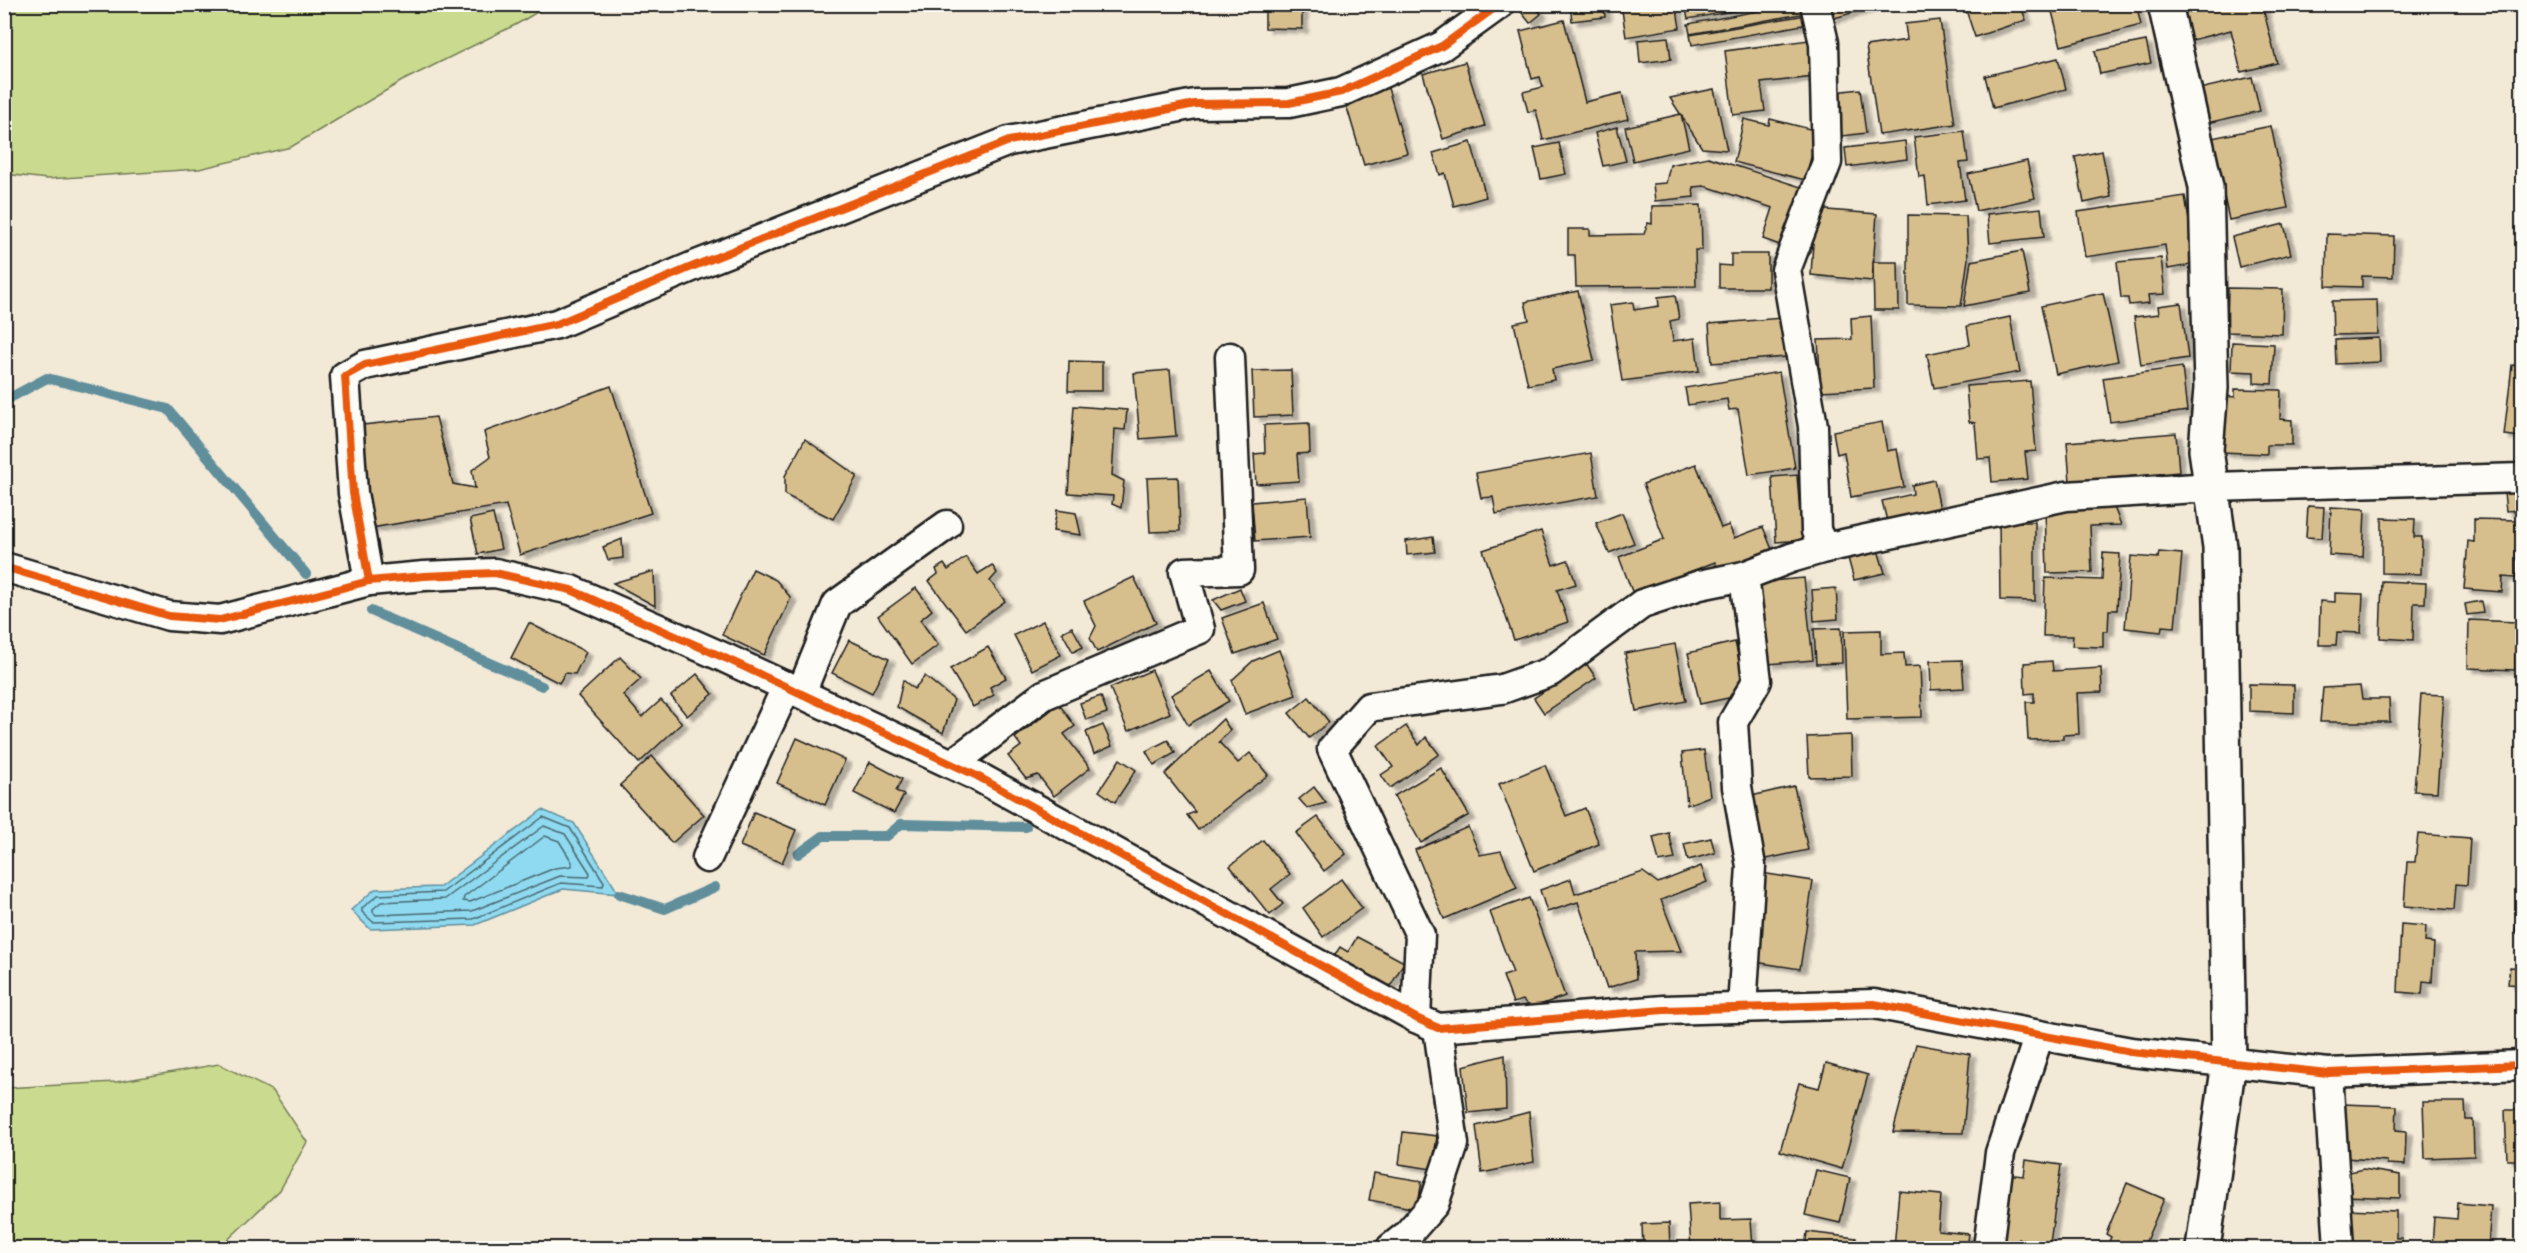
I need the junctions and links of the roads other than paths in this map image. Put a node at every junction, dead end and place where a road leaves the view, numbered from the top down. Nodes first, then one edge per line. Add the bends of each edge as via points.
1 (1500, 4) edge
2 (1815, 4) edge
3 (2165, 4) edge
4 (1230, 357) dead end
5 (2523, 478) edge
6 (2212, 487) junction
7 (947, 525) dead end
8 (1825, 548) junction
9 (4, 567) edge
10 (1744, 576) junction
11 (369, 581) junction
12 (794, 690) junction
13 (952, 764) junction
14 (707, 858) dead end
15 (1742, 1008) junction
16 (1427, 1023) junction
17 (2039, 1035) junction
18 (2229, 1062) junction
19 (2523, 1065) edge
20 (2328, 1073) junction
21 (1391, 1248) edge
22 (1988, 1248) edge
23 (2203, 1248) edge
24 (2339, 1248) edge

1 - 11 street via 1442,46 1341,92 1289,103 1195,104 1009,141 557,324 365,365 345,376 353,493
2 - 8 street via 1824,43 1827,162 1786,270 1813,426 1816,531
3 - 6 street via 2206,187 2211,387 2206,450
4 - 13 street via 1239,570 1184,572 1200,629 1044,695
5 - 6 street
6 - 8 street via 2066,496
6 - 18 street via 2220,547
7 - 12 street via 837,604
8 - 10 street
9 - 11 street via 170,616 220,620
10 - 15 street via 1757,681 1733,722 1737,787 1751,866
10 - 16 street via 1642,604 1550,672 1502,688 1369,708 1332,749 1420,935
11 - 12 street via 495,573 571,590
12 - 13 street
12 - 14 street
13 - 16 street
15 - 16 street
15 - 17 street via 1874,1004
16 - 21 street via 1454,1144 1434,1204 1407,1236
17 - 18 street via 2132,1052
17 - 22 street via 2000,1153
18 - 20 street
18 - 23 street
19 - 20 street
20 - 24 street

